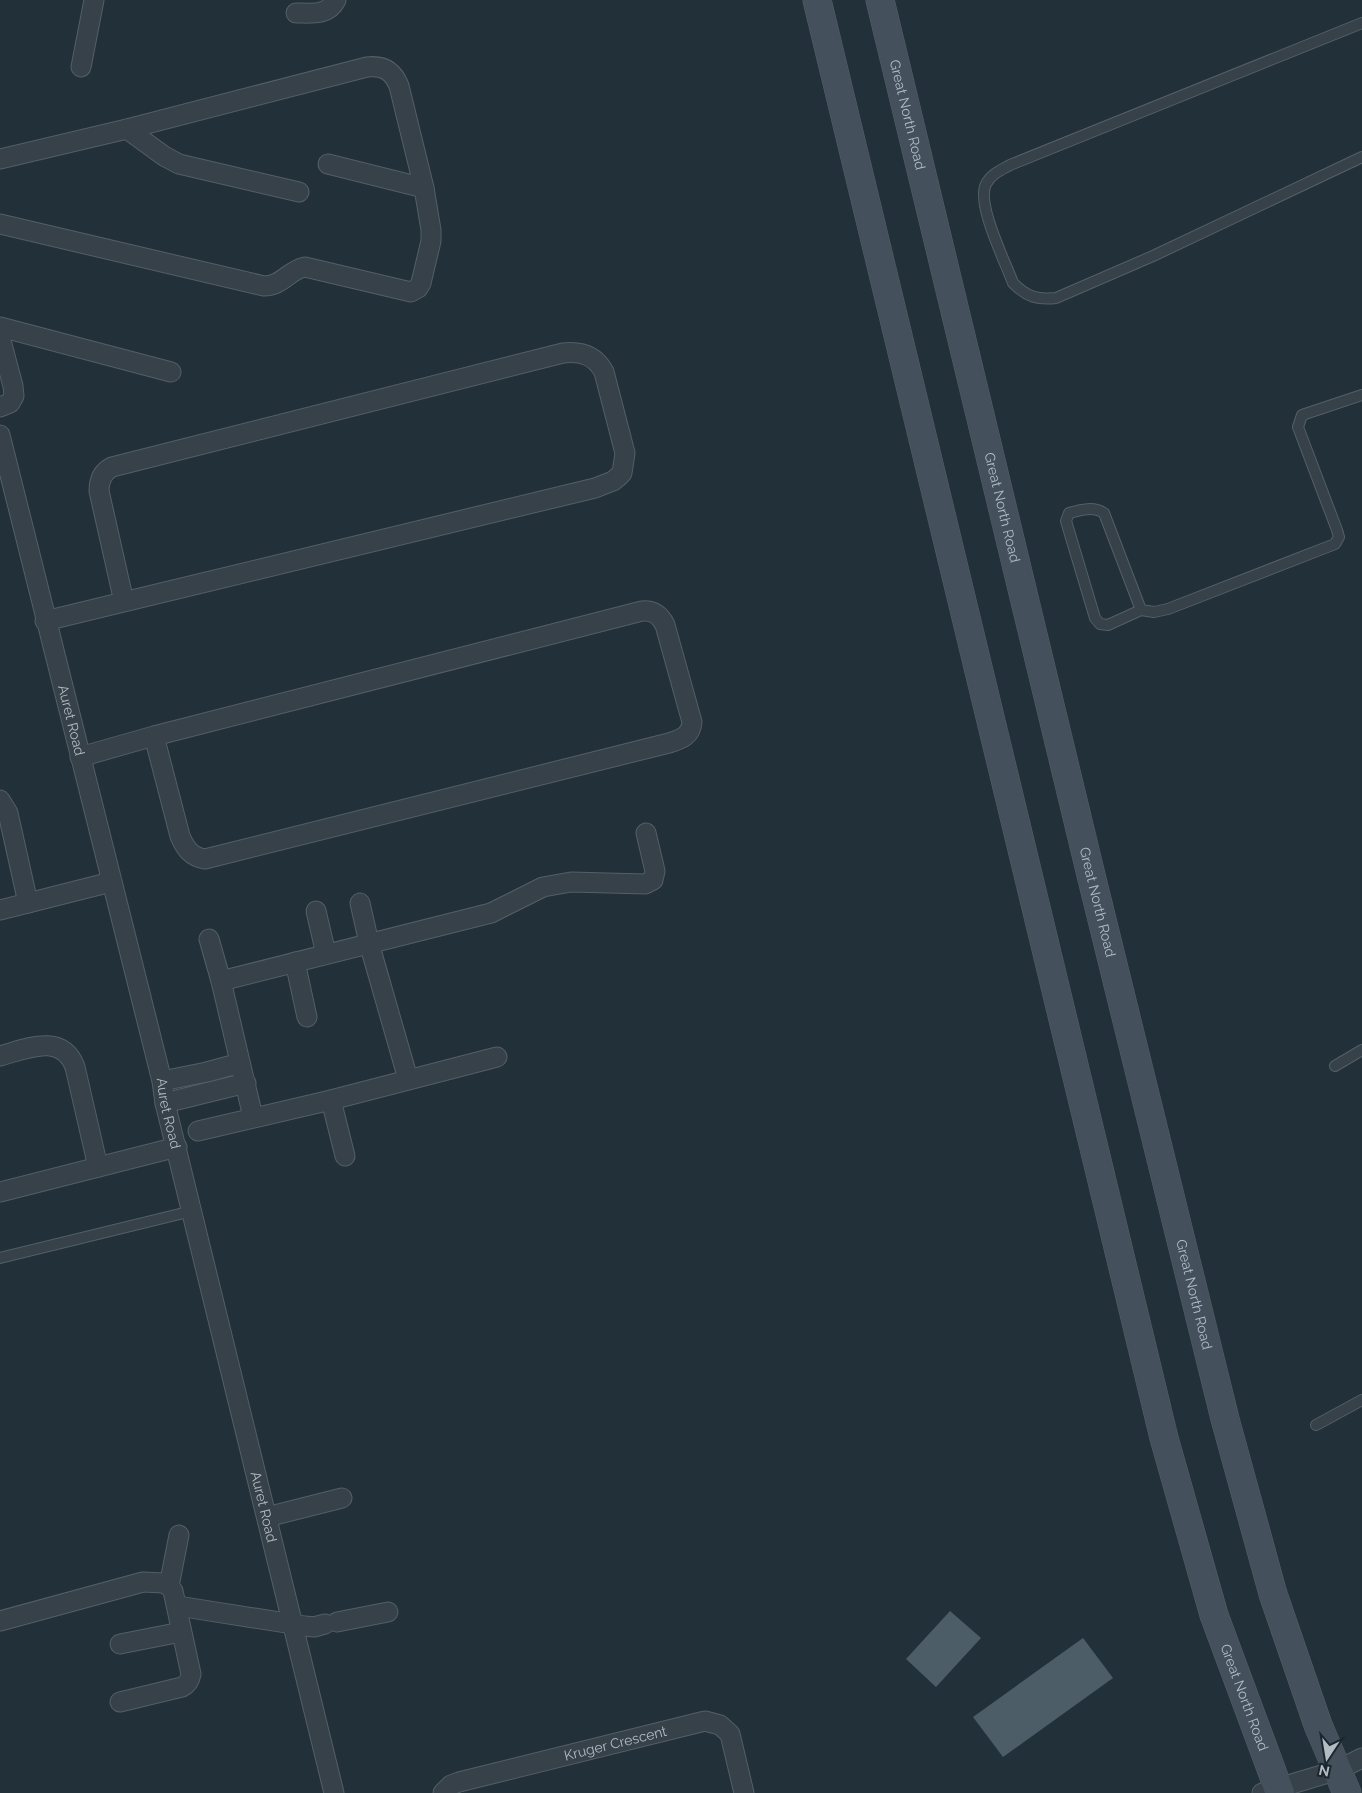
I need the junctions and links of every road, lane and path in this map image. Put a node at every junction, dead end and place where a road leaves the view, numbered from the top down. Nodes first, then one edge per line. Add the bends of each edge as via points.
1 (94, 0) edge
2 (336, 0) edge
3 (817, 0) edge
4 (880, 0) edge
5 (296, 13) dead end
6 (1362, 23) edge
7 (81, 67) dead end
8 (128, 129) junction
9 (1362, 157) edge
10 (0, 159) edge
11 (328, 164) dead end
12 (424, 188) junction
13 (299, 192) dead end
14 (0, 224) edge
15 (0, 327) edge
16 (0, 337) edge
17 (170, 372) dead end
18 (1362, 395) edge
19 (0, 407) edge
20 (0, 435) edge
21 (124, 602) junction
22 (1141, 610) junction
23 (46, 621) junction
24 (154, 736) junction
25 (80, 757) junction
26 (0, 800) edge
27 (646, 833) dead end
28 (111, 882) junction
29 (28, 903) junction
30 (360, 903) dead end
31 (0, 910) edge
32 (316, 911) dead end
33 (209, 939) dead end
34 (369, 943) junction
35 (326, 954) junction
36 (295, 962) junction
37 (221, 981) junction
38 (307, 1017) dead end
39 (1362, 1050) edge
40 (0, 1056) edge
41 (497, 1057) dead end
42 (240, 1063) junction
43 (1335, 1066) dead end
44 (408, 1079) junction
45 (162, 1081) junction
46 (246, 1083) junction
47 (331, 1100) junction
48 (165, 1103) junction
49 (252, 1118) junction
50 (198, 1131) dead end
51 (177, 1147) junction
52 (345, 1156) dead end
53 (98, 1167) junction
54 (0, 1192) edge
55 (192, 1211) junction
56 (0, 1258) edge
57 (1362, 1400) edge
58 (1316, 1425) dead end
59 (342, 1498) dead end
60 (267, 1517) junction
61 (179, 1535) dead end
62 (169, 1586) junction
63 (178, 1606) junction
64 (388, 1612) dead end
65 (0, 1621) edge
66 (293, 1624) junction
67 (181, 1632) junction
68 (120, 1644) dead end
69 (120, 1702) dead end
70 (1362, 1758) edge
71 (1342, 1782) edge
72 (1273, 1792) edge
73 (334, 1793) edge
74 (443, 1793) edge
75 (744, 1793) edge

1 - 7 street
2 - 5 street via 323,12
3 - 72 main road, Great North Road via 1164,1438 1214,1615
4 - 71 main road, Great North Road via 1224,1419 1273,1594 1318,1726
6 - 9 lane via 1010,165 986,183 984,208 1013,283 1031,297 1042,300 1056,298 1153,256
8 - 10 street
8 - 12 street via 367,67 378,67 390,72 399,86
8 - 13 street via 179,164
11 - 12 street
12 - 14 street via 431,241 421,283 411,292 305,267 279,283 264,286
15 - 17 street
16 - 19 street via 14,394 10,403
18 - 22 lane via 1302,415 1299,420 1298,427 1337,530 1339,537 1335,544 1168,609
20 - 23 street, Auret Road
21 - 21 street via 613,482 622,473 625,453 600,363 589,356 563,353 112,467 102,475 99,491
21 - 23 street
22 - 22 lane via 1104,513 1098,509 1069,513 1066,521 1095,618 1108,626
23 - 25 street, Auret Road
24 - 24 street via 646,610 658,615 665,625 692,722 689,734 669,743 205,859 192,855 182,841
24 - 25 street
25 - 28 street, Auret Road
26 - 29 street via 8,813
27 - 34 street via 655,871 653,880 645,884 557,884 543,887 491,913
28 - 29 street
28 - 45 street, Auret Road
29 - 31 street
30 - 34 street
32 - 35 street
33 - 37 street
34 - 35 street
34 - 44 street
35 - 36 street
36 - 37 street
36 - 38 street
37 - 42 street
39 - 43 lane
40 - 53 street via 44,1046 58,1048 67,1054 75,1067
41 - 44 street
42 - 45 street
42 - 46 street
44 - 47 street
45 - 48 street, Auret Road
46 - 48 street
46 - 49 street
47 - 49 street
47 - 52 street
48 - 51 street, Auret Road
49 - 50 street
51 - 53 street
51 - 55 street, Auret Road
53 - 54 street
55 - 56 lane
55 - 60 street, Auret Road
57 - 58 lane
59 - 60 street
60 - 66 street, Auret Road
61 - 62 street
62 - 63 street via 174,1591
62 - 65 street via 143,1582
63 - 66 street
63 - 67 street
64 - 66 street via 314,1627
66 - 73 street, Auret Road
67 - 68 street
67 - 69 street via 191,1674 189,1682 182,1687
70 - 71 street
71 - 72 street
74 - 75 street, Kruger Crescent via 459,1782 705,1721 720,1725 730,1734

